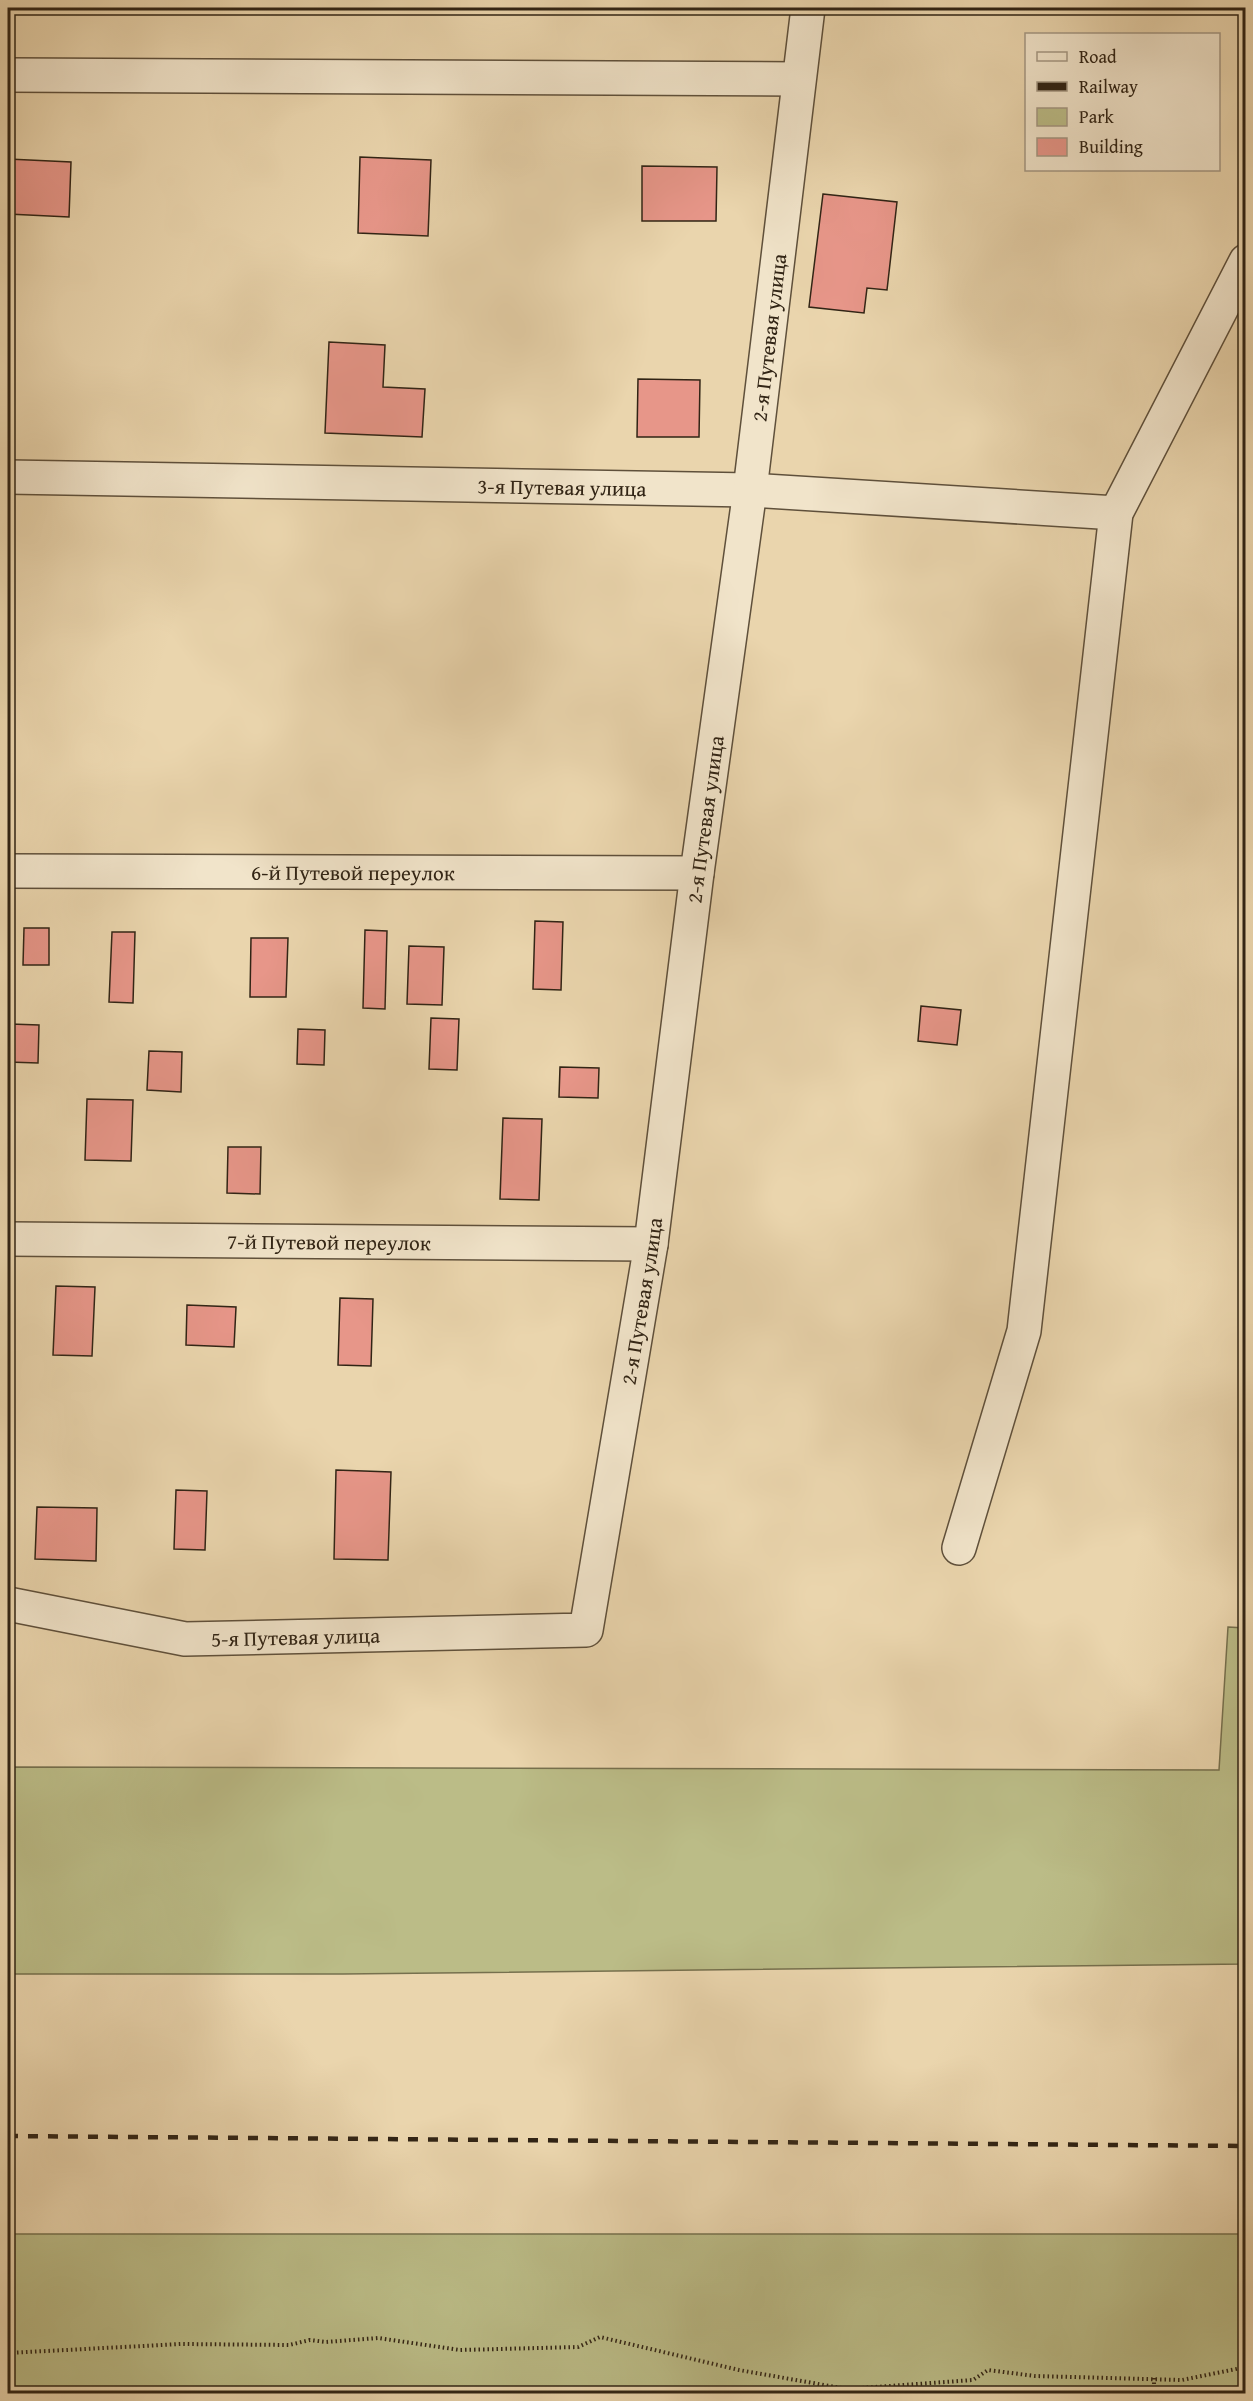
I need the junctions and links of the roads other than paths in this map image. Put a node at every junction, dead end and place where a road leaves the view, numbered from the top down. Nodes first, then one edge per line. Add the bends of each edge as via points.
1 (808, 8) edge
2 (8, 75) edge
3 (798, 79) junction
4 (1245, 261) edge
5 (8, 477) edge
6 (750, 490) junction
7 (1116, 513) junction
8 (8, 871) edge
9 (697, 873) junction
10 (8, 1239) edge
11 (651, 1244) junction
12 (959, 1548) dead end
13 (8, 1604) edge
14 (586, 1630) joint

1 - 3 street, 2-я Путевая улица
2 - 3 street
3 - 6 street, 2-я Путевая улица
4 - 7 street
5 - 6 street, 3-я Путевая улица
6 - 7 street, 3-я Путевая улица
6 - 9 street, 2-я Путевая улица
7 - 12 street via 1024,1331
8 - 9 street, 6-й Путевой переулок
9 - 11 street, 2-я Путевая улица
10 - 11 street, 7-й Путевой переулок
11 - 14 street, 2-я Путевая улица
13 - 14 street, 5-я Путевая улица via 184,1640

